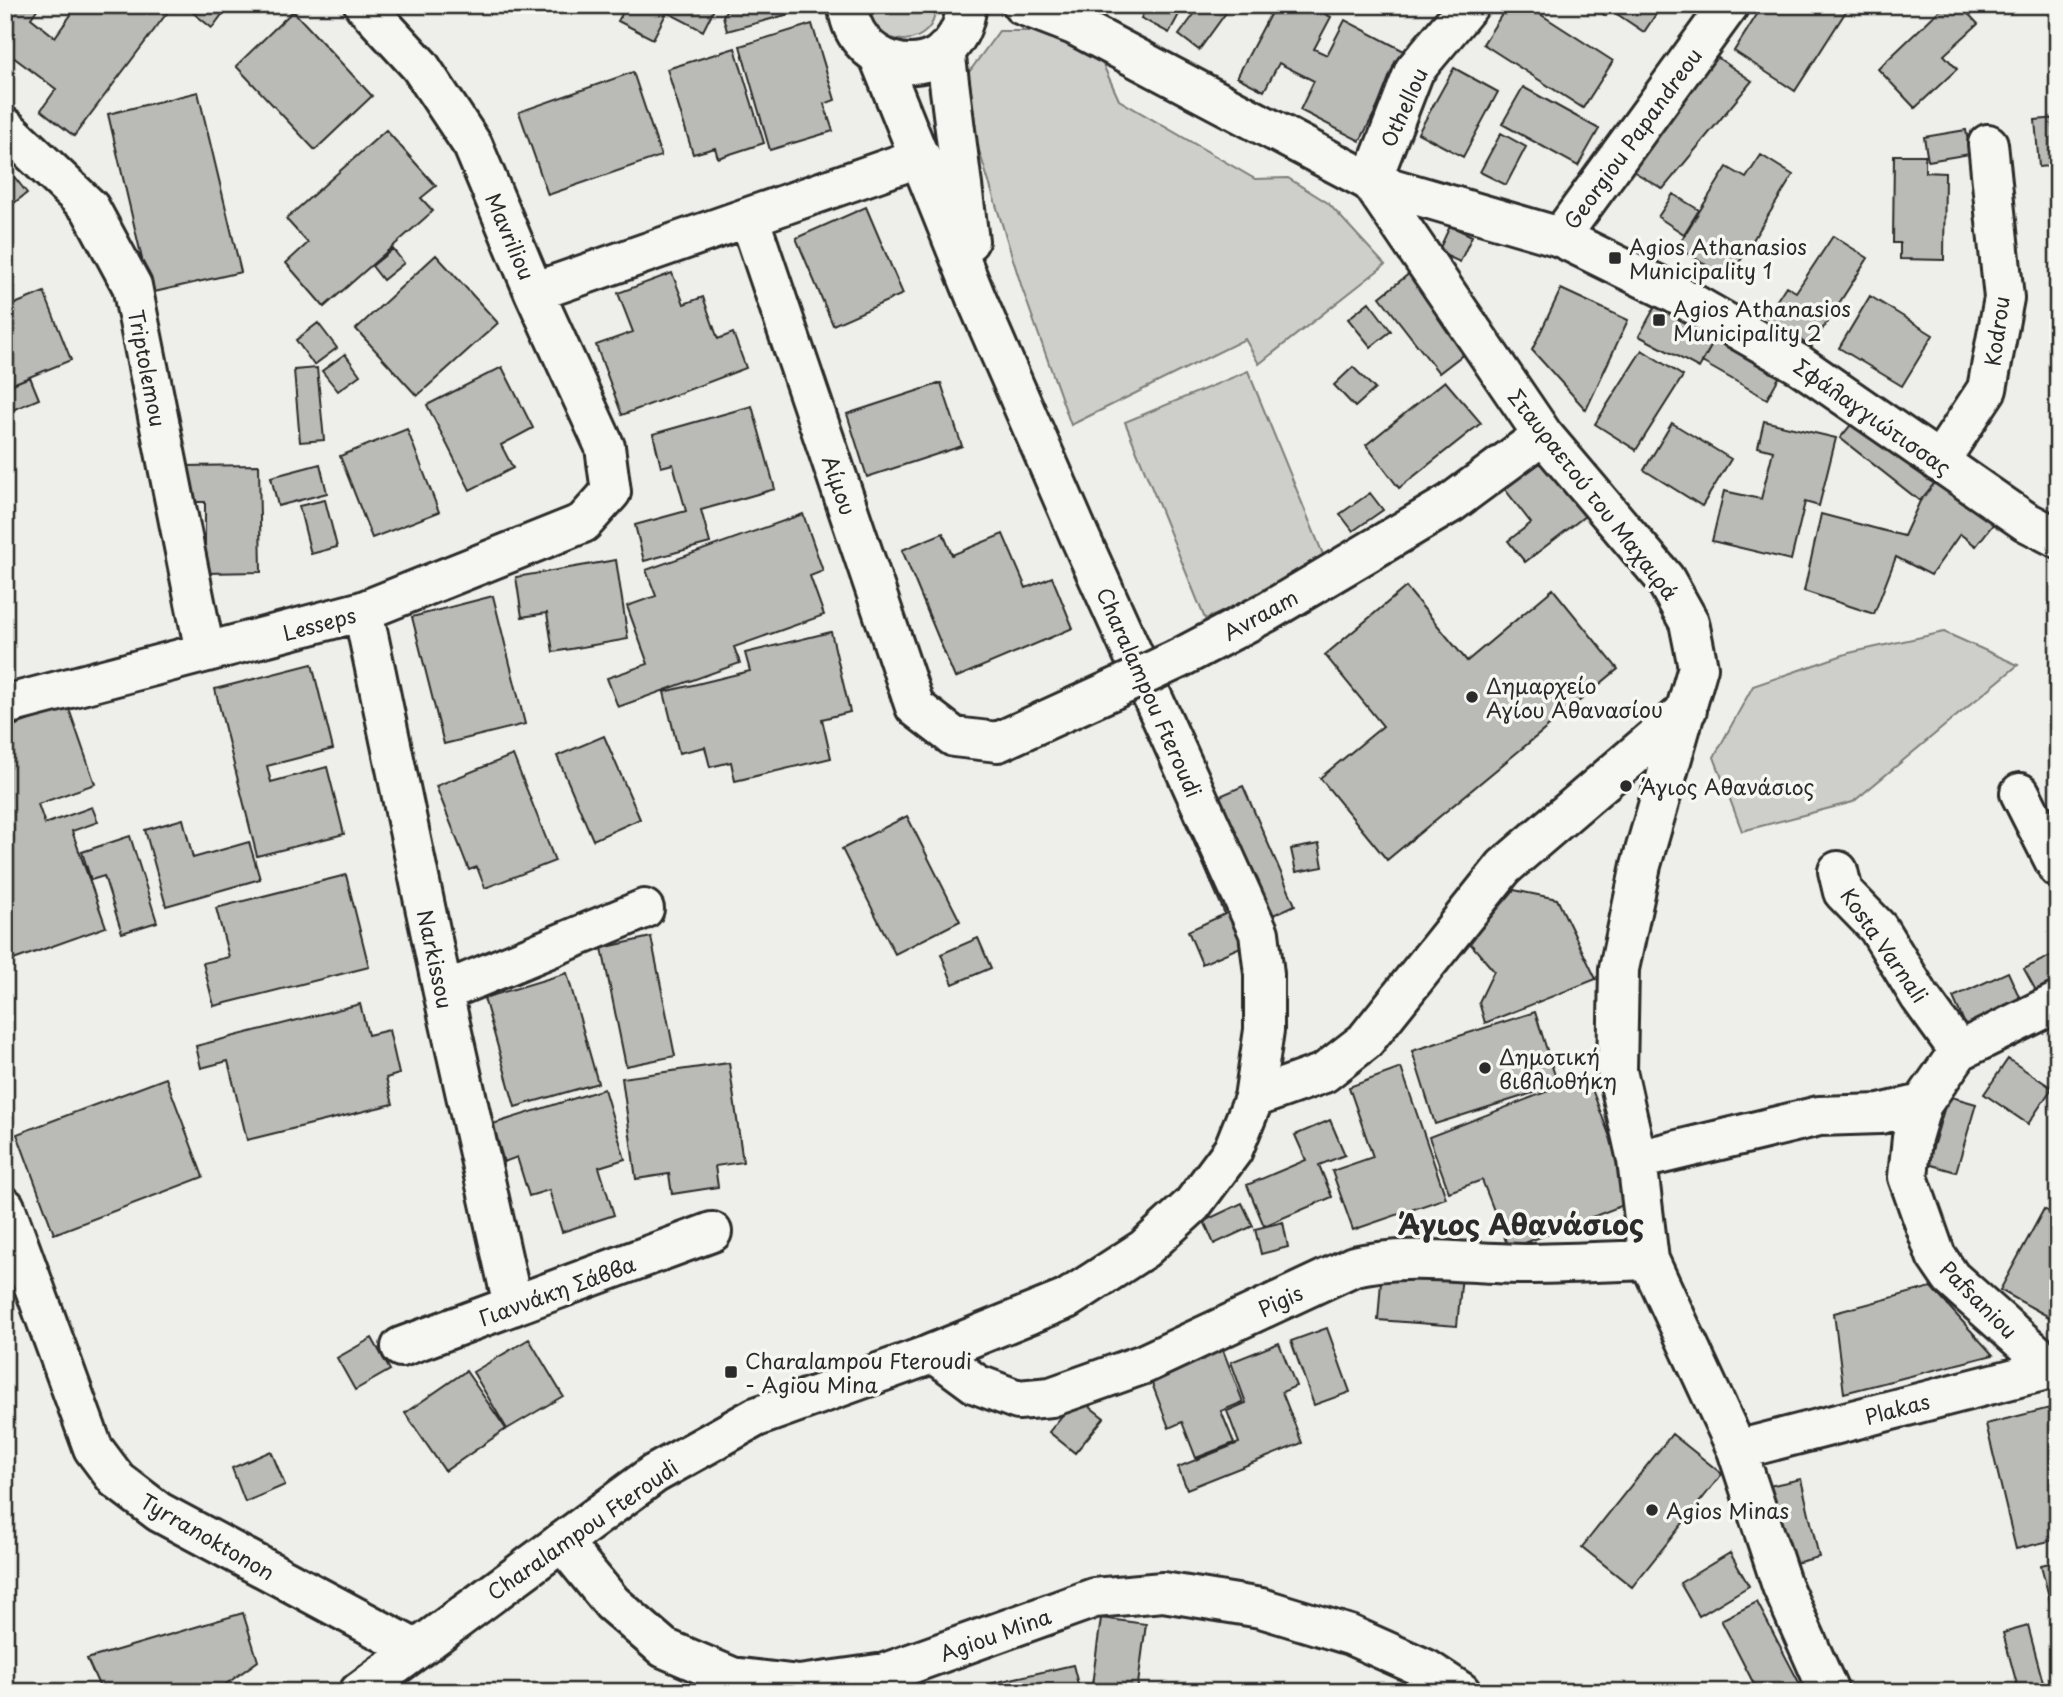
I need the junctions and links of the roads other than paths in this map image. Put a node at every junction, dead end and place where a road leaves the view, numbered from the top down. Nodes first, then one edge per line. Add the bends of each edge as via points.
1 (364, 5) edge
2 (848, 5) edge
3 (967, 5) edge
4 (1022, 5) edge
5 (1469, 5) edge
6 (1729, 5) edge
7 (945, 50) junction
8 (879, 57) junction
9 (5, 127) edge
10 (1988, 144) dead end
11 (921, 157) junction
12 (1371, 182) junction
13 (749, 217) junction
14 (1560, 237) junction
15 (534, 292) junction
16 (976, 298) junction
17 (1552, 446) junction
18 (1939, 462) junction
19 (611, 492) joint
20 (2058, 538) edge
21 (363, 611) junction
22 (205, 652) junction
23 (5, 705) edge
24 (1687, 710) junction
25 (954, 737) joint
26 (2020, 793) dead end
27 (2058, 868) edge
28 (1838, 871) dead end
29 (644, 909) dead end
30 (443, 992) junction
31 (2058, 1002) edge
32 (1959, 1051) junction
33 (1254, 1098) junction
34 (1922, 1104) junction
35 (1637, 1160) junction
36 (5, 1207) edge
37 (712, 1232) dead end
38 (1649, 1260) junction
39 (513, 1306) junction
40 (401, 1347) dead end
41 (934, 1353) junction
42 (2054, 1367) edge
43 (1737, 1450) junction
44 (562, 1542) junction
45 (415, 1649) junction
46 (359, 1692) edge
47 (1461, 1692) edge
48 (1829, 1692) edge

1 - 15 street, Mavriliou via 420,66 473,146
2 - 8 street via 855,33
3 - 7 street via 957,37
4 - 12 street, Σταυραετού του Μαχαιρά via 1074,25
5 - 12 street, Othellou via 1414,71
6 - 14 street, Georgiou Papandreou
7 - 8 street via 914,64
7 - 16 street, Charalampou Fteroudi
8 - 11 street, Charalampou Fteroudi
9 - 22 street, Triptolemou via 90,208 132,286
10 - 18 street, Kodrou via 2004,298 1987,389
11 - 13 street
11 - 16 street, Charalampou Fteroudi
12 - 14 street, Σφάλαγγιώτισσας
12 - 17 street, Σταυραετού του Μαχαιρά
13 - 15 street
13 - 25 street, Αίμου via 915,707
14 - 18 street, Σφάλαγγιώτισσας via 1676,294 1800,365
15 - 19 street, Mavriliou via 606,447
16 - 33 street, Charalampou Fteroudi via 1259,933 1264,1030
17 - 24 street, Σταυραετού του Μαχαιρά via 1665,579 1689,622 1698,667
17 - 25 street, Avraam, bridge via 1178,659 998,743
18 - 20 street, Σφάλαγγιώτισσας
19 - 21 street, Lesseps via 583,523
21 - 22 street, Lesseps
21 - 30 street, Narkissou
22 - 23 street, Lesseps
24 - 33 street via 1504,867 1365,1041 1324,1073
24 - 35 street, Σταυραετού του Μαχαιρά via 1642,865 1619,969 1618,1071
26 - 27 street
28 - 32 street, Kosta Varnali via 1843,891 1878,928
29 - 30 street
30 - 39 street, Narkissou
31 - 32 street, Pafsaniou
32 - 34 street, Pafsaniou
33 - 41 street, Charalampou Fteroudi via 1233,1150 1192,1205 1144,1249 1067,1298
34 - 35 street via 1880,1114 1819,1116
34 - 42 street, Pafsaniou via 1908,1177 1936,1256 1951,1278
35 - 38 street, Σταυραετού του Μαχαιρά
36 - 45 street, Tyrranoktonon via 93,1448 117,1480 159,1513
37 - 39 street, Γιαννάκη Σάββα
38 - 41 street, Pigis via 1524,1264 1381,1260 1354,1266 1144,1364 1051,1397 1018,1400 976,1384
38 - 43 street, Σταυραετού του Μαχαιρά
39 - 40 street, Γιαννάκη Σάββα
41 - 44 street, Charalampou Fteroudi via 755,1417 654,1474
42 - 43 street, Plakas
43 - 48 street, Σταυραετού του Μαχαιρά via 1782,1587
44 - 45 street, Charalampou Fteroudi
44 - 47 street, Agiou Mina via 612,1603 664,1648 732,1677 799,1685 885,1673 1094,1598 1163,1592 1261,1608 1350,1635 1426,1669
45 - 46 street, Charalampou Fteroudi

